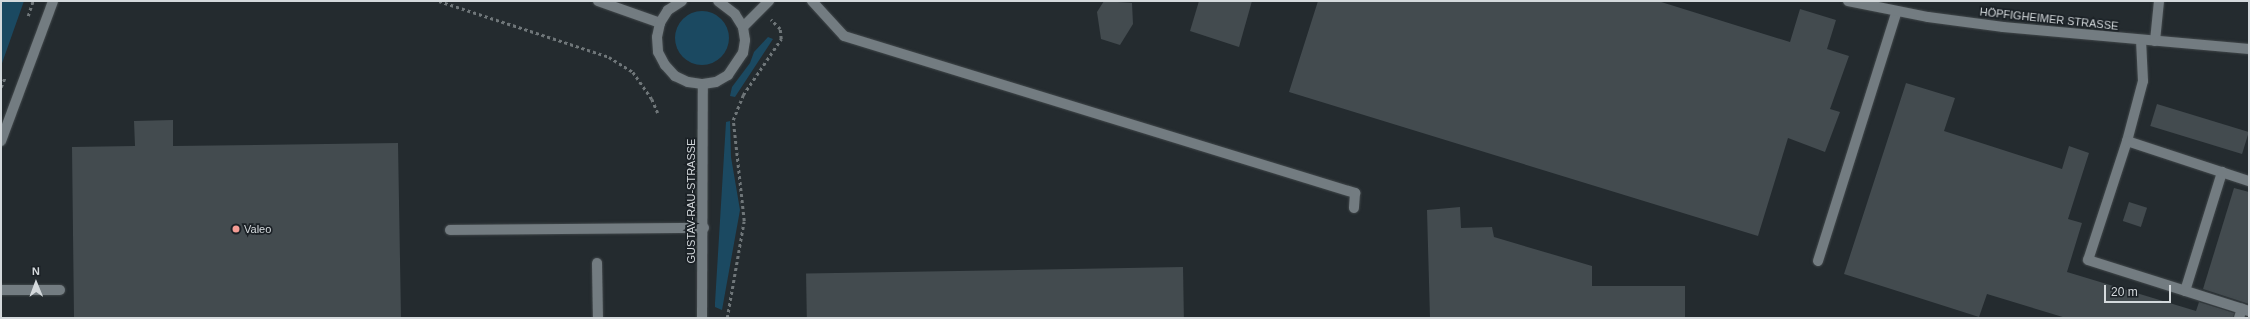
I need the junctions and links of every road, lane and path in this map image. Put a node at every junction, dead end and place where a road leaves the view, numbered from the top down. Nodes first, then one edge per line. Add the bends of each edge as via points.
1 (53, 1) edge
2 (439, 1) edge
3 (598, 1) edge
4 (682, 1) edge
5 (718, 1) edge
6 (769, 1) edge
7 (812, 1) edge
8 (1848, 1) edge
9 (2159, 1) edge
10 (1897, 11) junction
11 (660, 23) junction
12 (777, 26) dead end
13 (743, 27) junction
14 (2142, 40) junction
15 (2155, 41) junction
16 (2249, 49) edge
17 (703, 84) junction
18 (658, 113) dead end
19 (1, 141) edge
20 (2127, 141) junction
21 (2222, 172) junction
22 (2249, 181) edge
23 (1354, 208) dead end
24 (704, 228) junction
25 (450, 230) dead end
26 (1818, 261) dead end
27 (597, 263) dead end
28 (1, 290) edge
29 (60, 290) dead end
30 (2185, 290) junction
31 (2243, 312) edge
32 (598, 318) edge
33 (702, 318) edge
34 (727, 318) edge

1 - 19 street
2 - 18 path via 609,57 633,72 652,99
3 - 11 street
4 - 11 street via 668,10
5 - 13 street via 736,14
6 - 13 street
7 - 23 street via 844,36 1355,193
8 - 10 street, HÖPFIGHEIMER STRASSE
9 - 15 street
10 - 14 street, HÖPFIGHEIMER STRASSE via 2003,27
10 - 26 street
11 - 17 street via 657,37 658,52 664,66 682,79
12 - 34 path via 781,35 779,43 744,94 733,120 744,221
13 - 17 street via 744,47 737,65 728,75 716,82
14 - 15 street, HÖPFIGHEIMER STRASSE
14 - 20 street via 2143,81
15 - 16 street, HÖPFIGHEIMER STRASSE
17 - 24 street, GUSTAV-RAU-STRASSE
20 - 21 street
20 - 30 street via 2088,260
21 - 22 street
21 - 30 street
24 - 25 street
24 - 33 street, GUSTAV-RAU-STRASSE
27 - 32 street
28 - 29 street
30 - 31 street

